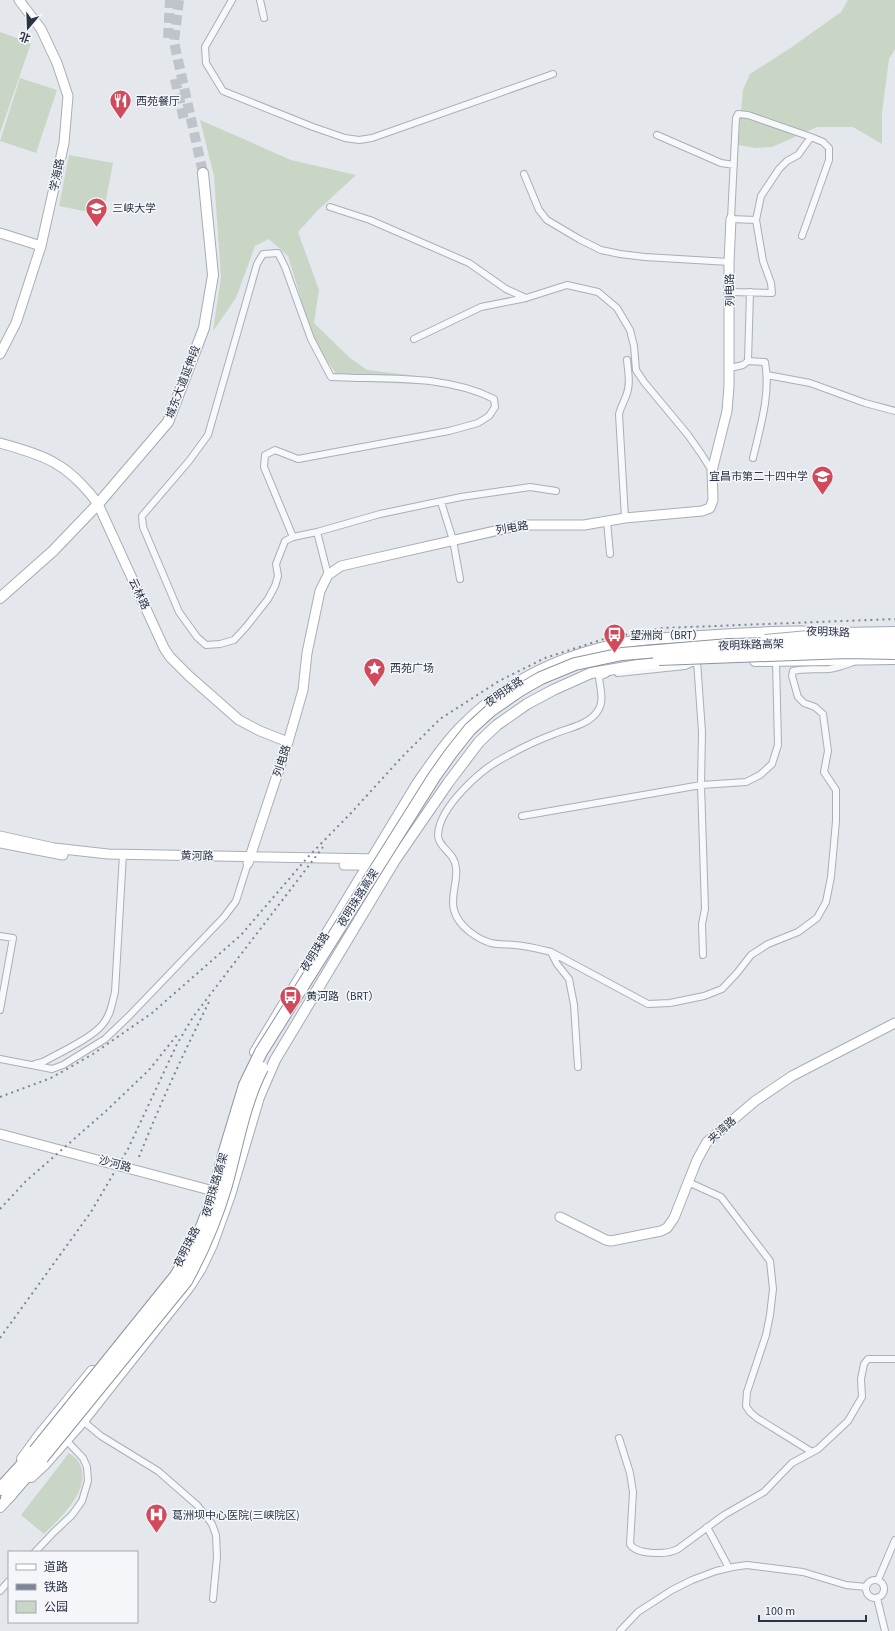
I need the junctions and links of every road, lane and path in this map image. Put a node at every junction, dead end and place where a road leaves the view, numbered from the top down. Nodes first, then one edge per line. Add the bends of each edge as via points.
1 (19, 0) edge
2 (232, 0) edge
3 (260, 0) edge
4 (264, 18) dead end
5 (552, 74) dead end
6 (657, 135) dead end
7 (811, 137) junction
8 (734, 165) junction
9 (200, 172) tunnel mouth
10 (524, 174) dead end
11 (330, 207) dead end
12 (731, 219) junction
13 (756, 220) junction
14 (0, 233) edge
15 (802, 236) dead end
16 (41, 246) junction
17 (729, 262) junction
18 (730, 292) junction
19 (750, 292) junction
20 (526, 298) junction
21 (414, 339) dead end
22 (0, 354) edge
23 (627, 360) dead end
24 (748, 361) junction
25 (730, 368) junction
26 (768, 375) junction
27 (895, 411) edge
28 (0, 443) edge
29 (753, 458) dead end
30 (712, 471) junction
31 (556, 491) dead end
32 (441, 502) junction
33 (97, 503) junction
34 (625, 518) junction
35 (607, 521) junction
36 (316, 532) junction
37 (293, 536) junction
38 (453, 540) junction
39 (610, 554) dead end
40 (328, 576) junction
41 (460, 579) dead end
42 (0, 590) edge
43 (0, 598) edge
44 (895, 634) edge
45 (895, 642) edge
46 (729, 645) junction
47 (895, 653) edge
48 (859, 659) junction
49 (895, 659) edge
50 (697, 661) junction
51 (776, 661) junction
52 (288, 742) junction
53 (700, 785) junction
54 (522, 816) dead end
55 (0, 836) edge
56 (0, 843) edge
57 (122, 857) junction
58 (248, 860) junction
59 (371, 862) junction
60 (393, 863) junction
61 (0, 936) edge
62 (551, 952) junction
63 (703, 955) dead end
64 (0, 1010) edge
65 (895, 1023) edge
66 (0, 1059) edge
67 (31, 1065) junction
68 (578, 1067) dead end
69 (0, 1134) edge
70 (688, 1182) junction
71 (209, 1190) junction
72 (230, 1196) junction
73 (560, 1217) dead end
74 (895, 1359) edge
75 (83, 1421) junction
76 (619, 1438) dead end
77 (66, 1440) junction
78 (812, 1452) junction
79 (38, 1454) junction
80 (2, 1496) edge
81 (707, 1527) junction
82 (895, 1540) edge
83 (36, 1551) edge
84 (729, 1568) junction
85 (878, 1580) junction
86 (8, 1582) edge
87 (866, 1587) junction
88 (0, 1591) edge
89 (877, 1598) junction
90 (213, 1599) dead end
91 (620, 1631) edge
92 (885, 1631) edge

1 - 16 street, 学海路 via 41,29 57,63 68,96 64,143
2 - 5 street via 205,47 206,63 223,91 345,138 372,138
3 - 4 street
6 - 8 street via 721,163
7 - 8 street via 748,115 738,114
7 - 13 street via 798,155 771,178 761,196
7 - 15 street via 823,142 829,148 830,154
8 - 12 street
9 - 33 main road, 城东大道延伸段 via 208,273 197,330 162,420
10 - 17 street via 539,210 547,220 602,250 646,257
11 - 20 street via 370,220 469,263 506,289
12 - 13 street
12 - 17 street, 列电路
13 - 19 street via 772,293
14 - 16 street
16 - 22 street, 学海路 via 16,323
17 - 18 street, 列电路
18 - 19 street
18 - 25 street, 列电路
19 - 24 street
20 - 21 street via 481,308
20 - 30 street via 567,285 598,292 617,308 630,330 636,370 652,394 688,435
23 - 34 street via 628,382 619,414
24 - 25 street
24 - 26 street via 765,362
25 - 30 street, 列电路 via 727,412
26 - 27 street via 810,382 865,403
26 - 29 street
28 - 33 street, 云林路 via 58,464 89,492
30 - 34 street, 列电路 via 713,500 710,508 702,511
31 - 32 street via 530,487
32 - 36 street via 380,514
32 - 38 street
33 - 42 main road, 城东大道延伸段
33 - 43 main road, 城东大道延伸段 via 53,551
33 - 52 street, 云林路 via 170,657 239,720
34 - 35 street, 列电路
35 - 38 street, 列电路 via 584,525 521,524
35 - 39 street
36 - 37 street
36 - 40 street
37 - 37 street via 285,541 276,564 276,586 246,627 234,640 206,644 197,637 179,612 143,527 142,516 189,462 208,435 257,264 263,254 278,253 311,339 331,377 399,378 466,388 494,399 495,407 489,416 478,423 449,431 298,459 275,450 265,455 264,467
38 - 40 street, 列电路 via 341,566
38 - 41 street
40 - 52 street, 列电路 via 318,598 303,690
44 - 46 main road, bridge via 841,632
44 - 59 main road, 夜明珠路 via 790,630 636,641 570,656 536,670 509,687 460,727 417,784
45 - 46 highway, 夜明珠路高架, bridge
46 - 79 highway, 夜明珠路高架, bridge via 622,654 574,664 520,690 491,710 470,729 434,777 261,1052 245,1085 212,1201 200,1233 176,1276
47 - 79 highway, 夜明珠路高架, bridge via 696,656 600,665 574,672 541,687 492,719 455,759 442,778 274,1046 257,1078 213,1224 186,1281
48 - 49 main road, 夜明珠路
48 - 51 main road, 夜明珠路
48 - 62 street via 841,667 793,671 792,676 798,697 823,714 828,751 824,772 836,790 831,877 826,902 817,918 798,932 768,944 751,955 722,988 704,996 670,1003 648,1004
50 - 51 main road, 夜明珠路
50 - 53 street via 702,732
50 - 60 main road, 夜明珠路 via 638,664 590,673 526,704 497,725 480,742 448,783
50 - 62 street via 685,666 605,674 599,677 602,702 597,712 584,723 553,734 504,758 477,777 446,809 438,836 441,844 455,858 454,910 459,920 469,932 492,944 526,946
51 - 53 street via 778,745 772,764 760,775 746,782
52 - 58 street, 列电路
53 - 54 street
53 - 63 street via 705,909 702,924
55 - 57 street, 黄河路 via 80,852
56 - 57 street, 黄河路 via 84,858
57 - 58 street, 黄河路
57 - 67 street via 115,992 111,1010 103,1024 90,1035 43,1062
58 - 59 street, 黄河路
58 - 67 street via 236,901 224,917 105,1039 63,1066 52,1069
59 - 60 street, 黄河路
59 - 71 main road, 夜明珠路 via 259,1044 240,1082
60 - 72 main road, 夜明珠路 via 274,1060 259,1097
61 - 64 street via 13,938
62 - 68 street via 568,979 574,1005
65 - 70 street, 夹湾路 via 792,1076 755,1101 707,1142
66 - 67 street
69 - 71 street, 沙河路
70 - 73 street, 夹湾路 via 674,1218 667,1228 661,1231 611,1241
70 - 78 street via 721,1197 770,1261 773,1289 770,1315 747,1392 746,1406 757,1418
71 - 72 street, 沙河路
71 - 80 main road, 夜明珠路 via 192,1240 175,1270 38,1437
72 - 75 main road, 夜明珠路 via 212,1245 189,1287
74 - 78 street via 868,1359 864,1364 861,1379 862,1397 855,1412 825,1444
75 - 77 main road, 夜明珠路
75 - 90 street via 101,1436 158,1471 197,1505 212,1524 216,1536 217,1557
76 - 81 street via 633,1492 629,1536 632,1548 671,1553
77 - 80 main road, 夜明珠路 via 46,1464
77 - 83 street via 83,1458 88,1481 82,1501 72,1515
78 - 81 street via 792,1463 764,1492
79 - 80 highway
81 - 84 street
82 - 85 street
84 - 87 street via 747,1565 803,1572 846,1585
84 - 91 street via 692,1580 672,1590 638,1612
85 - 87 street via 869,1582
85 - 89 street via 884,1589 882,1595
86 - 88 street
87 - 89 street via 868,1596
89 - 92 street

